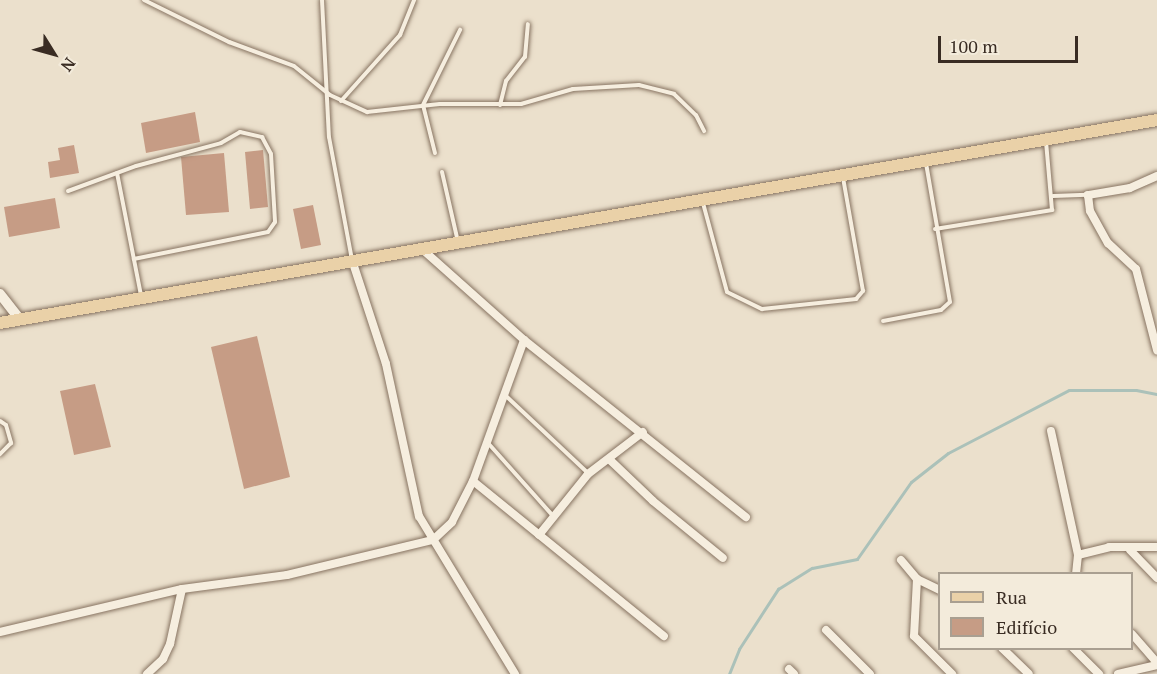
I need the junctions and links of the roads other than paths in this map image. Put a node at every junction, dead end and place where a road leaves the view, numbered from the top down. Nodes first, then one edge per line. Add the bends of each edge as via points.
1 (322, 0) edge
2 (414, 0) edge
3 (147, 1) edge
4 (528, 24) dead end
5 (460, 30) dead end
6 (330, 95) junction
7 (341, 101) junction
8 (423, 105) junction
9 (500, 105) junction
10 (1157, 120) edge
11 (704, 131) dead end
12 (1046, 139) junction
13 (435, 153) dead end
14 (926, 159) junction
15 (442, 172) dead end
16 (117, 173) junction
17 (842, 174) junction
18 (1157, 176) edge
19 (68, 191) dead end
20 (1088, 195) junction
21 (1053, 196) junction
22 (702, 199) junction
23 (935, 229) junction
24 (458, 242) junction
25 (422, 249) junction
26 (134, 259) junction
27 (352, 260) junction
28 (0, 294) edge
29 (142, 299) junction
30 (19, 318) junction
31 (883, 321) dead end
32 (0, 323) edge
33 (524, 340) junction
34 (1157, 350) edge
35 (506, 396) junction
36 (0, 421) edge
37 (1051, 431) dead end
38 (643, 432) junction
39 (488, 442) junction
40 (0, 454) edge
41 (610, 460) junction
42 (588, 474) junction
43 (473, 481) junction
44 (554, 517) junction
45 (746, 517) dead end
46 (539, 535) junction
47 (433, 540) junction
48 (1157, 547) edge
49 (1130, 550) junction
50 (1078, 555) junction
51 (723, 558) dead end
52 (901, 560) dead end
53 (1076, 572) edge
54 (1157, 578) edge
55 (917, 579) junction
56 (182, 589) junction
57 (938, 590) edge
58 (826, 630) dead end
59 (0, 632) edge
60 (664, 636) dead end
61 (1133, 636) edge
62 (1004, 650) edge
63 (1075, 650) edge
64 (1157, 664) edge
65 (147, 674) edge
66 (515, 674) edge
67 (870, 674) edge
68 (951, 674) edge
69 (1029, 674) edge
70 (1099, 674) edge
71 (1118, 674) edge

1 - 6 lane
2 - 7 lane via 400,35
3 - 6 lane via 229,42 294,66
4 - 9 lane via 525,57 506,81
5 - 8 lane
6 - 7 lane
6 - 27 lane via 329,137
7 - 8 lane via 367,112
8 - 9 lane
8 - 13 lane
9 - 11 lane via 573,89 639,85 674,94 696,115
10 - 12 main road
12 - 14 main road
12 - 21 lane
14 - 17 main road
14 - 23 lane
15 - 24 lane
16 - 19 lane
16 - 26 lane
16 - 26 lane via 221,143 240,132 262,137 271,154 275,222 268,232
17 - 22 main road
17 - 22 lane via 863,291 856,299 762,309 727,292
18 - 20 street via 1130,188
20 - 21 lane
20 - 34 street via 1090,211 1108,243 1136,269
21 - 23 lane via 1054,207 1050,212
22 - 24 main road
23 - 31 lane via 950,302 941,310
24 - 25 main road
25 - 27 main road
25 - 33 street
26 - 29 lane
27 - 29 main road
27 - 47 street via 386,364 419,516
28 - 30 street
29 - 30 main road
30 - 32 main road
33 - 35 street
33 - 38 street
35 - 39 street
35 - 42 lane
36 - 40 lane via 6,425 11,443
37 - 50 street
38 - 41 street
38 - 45 street
39 - 43 street
39 - 44 lane
41 - 42 street
41 - 51 street
42 - 44 street
43 - 46 street
43 - 47 street via 452,522
44 - 46 street
46 - 60 street
47 - 56 street via 287,574
47 - 66 street
48 - 49 street
49 - 50 street via 1109,547
49 - 54 street
50 - 53 street
52 - 55 street
55 - 57 street
55 - 68 street via 914,636
56 - 59 street
56 - 65 street via 170,644 163,659
58 - 67 street
61 - 64 street
62 - 69 street
63 - 70 street
64 - 71 street

